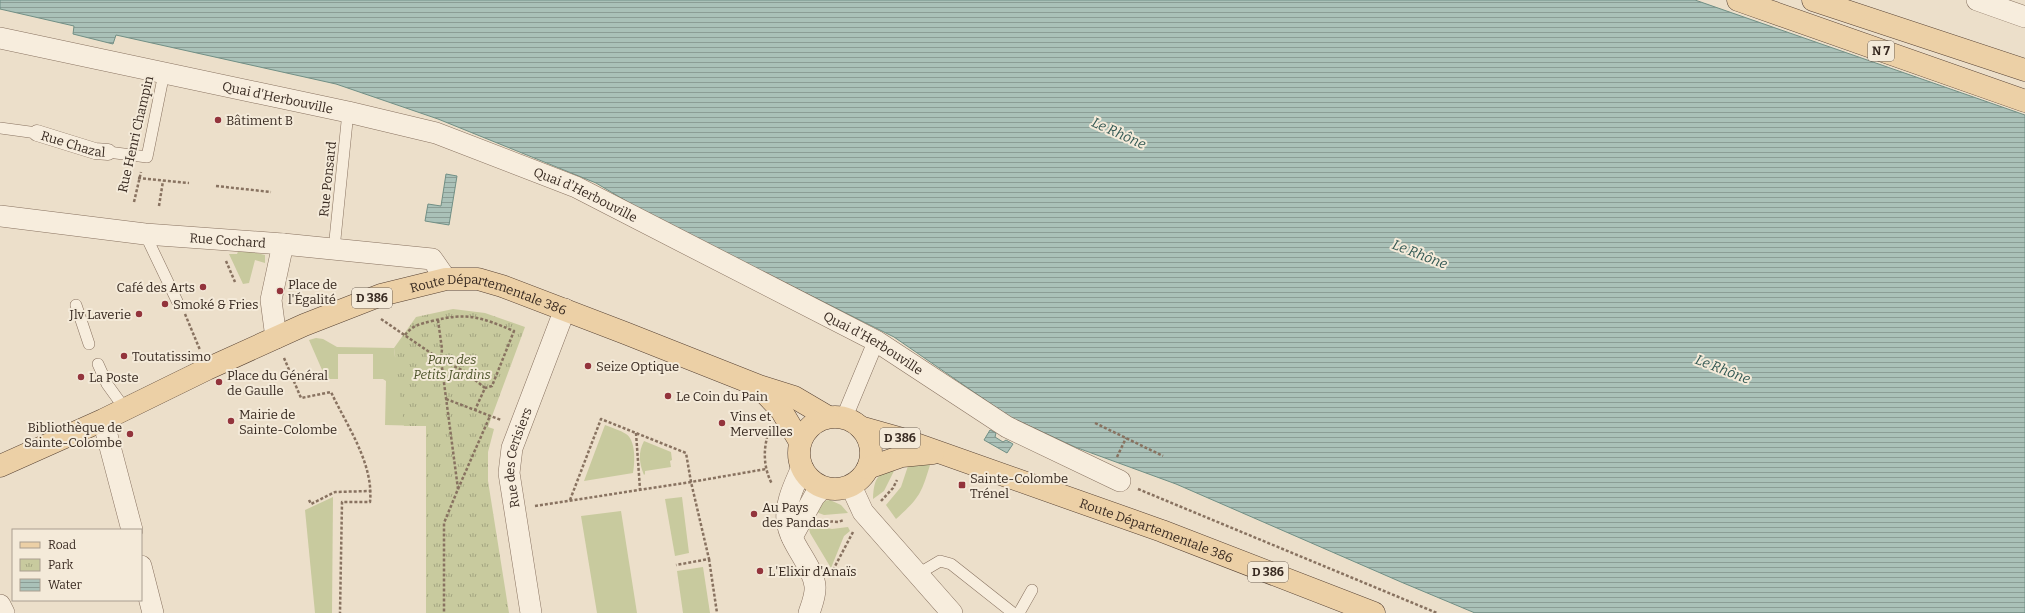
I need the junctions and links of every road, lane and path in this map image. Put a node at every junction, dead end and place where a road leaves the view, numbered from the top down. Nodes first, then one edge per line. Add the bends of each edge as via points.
1 (1738, 0) edge
2 (1813, 0) edge
3 (1976, 0) edge
4 (2025, 17) edge
5 (0, 38) edge
6 (2025, 70) edge
7 (164, 73) junction
8 (2025, 101) edge
9 (348, 112) junction
10 (0, 128) edge
11 (37, 133) joint
12 (108, 152) joint
13 (147, 157) junction
14 (138, 178) junction
15 (163, 181) junction
16 (189, 184) dead end
17 (216, 186) dead end
18 (271, 192) dead end
19 (134, 202) dead end
20 (159, 206) dead end
21 (0, 216) edge
22 (145, 234) junction
23 (283, 244) junction
24 (334, 249) junction
25 (446, 279) junction
26 (76, 305) dead end
27 (180, 305) joint
28 (565, 309) junction
29 (381, 319) dead end
30 (438, 319) junction
31 (405, 335) junction
32 (276, 338) junction
33 (876, 341) junction
34 (89, 344) dead end
35 (201, 354) dead end
36 (441, 360) junction
37 (98, 364) dead end
38 (759, 386) junction
39 (485, 388) junction
40 (446, 399) junction
41 (125, 409) junction
42 (475, 410) junction
43 (103, 420) junction
44 (844, 421) junction
45 (1095, 423) dead end
46 (770, 425) dead end
47 (636, 433) junction
48 (800, 442) junction
49 (938, 453) junction
50 (1164, 456) dead end
51 (0, 466) edge
52 (802, 467) junction
53 (766, 468) junction
54 (868, 468) junction
55 (899, 478) dead end
56 (1120, 481) joint
57 (691, 482) junction
58 (851, 486) junction
59 (822, 487) junction
60 (458, 489) junction
61 (640, 489) junction
62 (775, 489) dead end
63 (371, 491) junction
64 (309, 500) dead end
65 (570, 501) junction
66 (878, 502) dead end
67 (533, 507) dead end
68 (845, 520) dead end
69 (821, 521) dead end
70 (132, 529) edge
71 (854, 530) dead end
72 (792, 537) junction
73 (709, 559) junction
74 (676, 565) dead end
75 (142, 570) edge
76 (918, 574) junction
77 (832, 577) dead end
78 (1032, 590) dead end
79 (0, 605) edge
80 (4, 613) edge
81 (153, 613) edge
82 (340, 613) edge
83 (444, 613) edge
84 (531, 613) edge
85 (717, 613) edge
86 (809, 613) edge
87 (952, 613) edge
88 (1013, 613) edge
89 (1019, 613) edge
90 (1374, 613) edge
91 (1437, 613) edge

1 - 8 main road, N 7
2 - 6 main road, N 7
3 - 4 street
5 - 7 street, Quai d'Herbouville
7 - 9 street, Quai d'Herbouville
7 - 13 lane, Rue Henri Champin
9 - 24 lane, Rue Ponsard
9 - 33 street, Quai d'Herbouville via 436,133 576,187
10 - 11 lane, Rue Chazal
11 - 12 street, Rue Chazal via 95,151
12 - 13 lane, Rue Chazal
13 - 14 path, Rue Henri Champin
14 - 15 path
14 - 19 path, Rue Henri Champin
15 - 16 path
15 - 20 path
17 - 18 path
21 - 22 street, Rue Cochard
22 - 23 street, Rue Cochard
22 - 27 lane
23 - 24 street, Rue Cochard
23 - 32 street via 271,300
24 - 25 street, Rue Cochard via 432,259
25 - 28 main road, Route Départementale 386 / D 386 via 478,279
25 - 32 main road, Route Départementale 386 / D 386 via 374,297
26 - 34 lane
27 - 35 path
28 - 38 main road, Route Départementale 386 / D 386
28 - 84 street, Rue des Cerisiers via 509,461
29 - 31 path
30 - 31 path via 412,326
30 - 36 path
30 - 39 path via 476,317 514,331 492,386
31 - 36 path
32 - 41 main road, Route Départementale 386 / D 386
32 - 63 path via 301,398 331,392 364,459
33 - 44 street
33 - 56 street, Quai d'Herbouville via 1007,427
36 - 39 path via 464,370
36 - 40 path
37 - 41 lane via 107,384
38 - 44 main road, Route Départementale 386 / D 386 via 794,397
38 - 48 main road, Route Départementale 386 / D 386 via 781,410
39 - 42 path
40 - 42 path
40 - 60 path
41 - 43 main road, Route Départementale 386 / D 386
42 - 60 path via 489,416
43 - 51 main road, Route Départementale 386 / D 386
43 - 70 street
44 - 48 main road via 810,426
44 - 49 main road, Route Départementale 386 / D 386
44 - 54 main road via 867,436 871,446
45 - 50 path
46 - 53 path via 765,443
47 - 57 path via 686,453
47 - 61 path
47 - 65 path via 601,419
48 - 52 main road via 799,455
49 - 54 main road, Route Départementale 386 / D 386 via 902,456
49 - 90 main road, Route Départementale 386 / D 386 via 1162,531
52 - 59 main road via 810,479
52 - 72 street via 788,503 787,521
53 - 57 path
53 - 62 path
54 - 58 main road via 864,476
55 - 66 path via 894,488
56 - 91 path
57 - 61 path
57 - 73 path
58 - 59 main road via 838,489
58 - 76 street via 863,512
59 - 72 street
60 - 83 path via 444,523
61 - 65 path
63 - 64 path via 335,492 311,504
63 - 82 path via 370,502 342,502
65 - 67 path
68 - 69 path
71 - 77 path via 833,570
72 - 86 street via 815,585
73 - 74 path
73 - 85 path
75 - 81 street
76 - 87 street
76 - 88 lane via 940,561 952,564
78 - 89 lane
79 - 80 street

